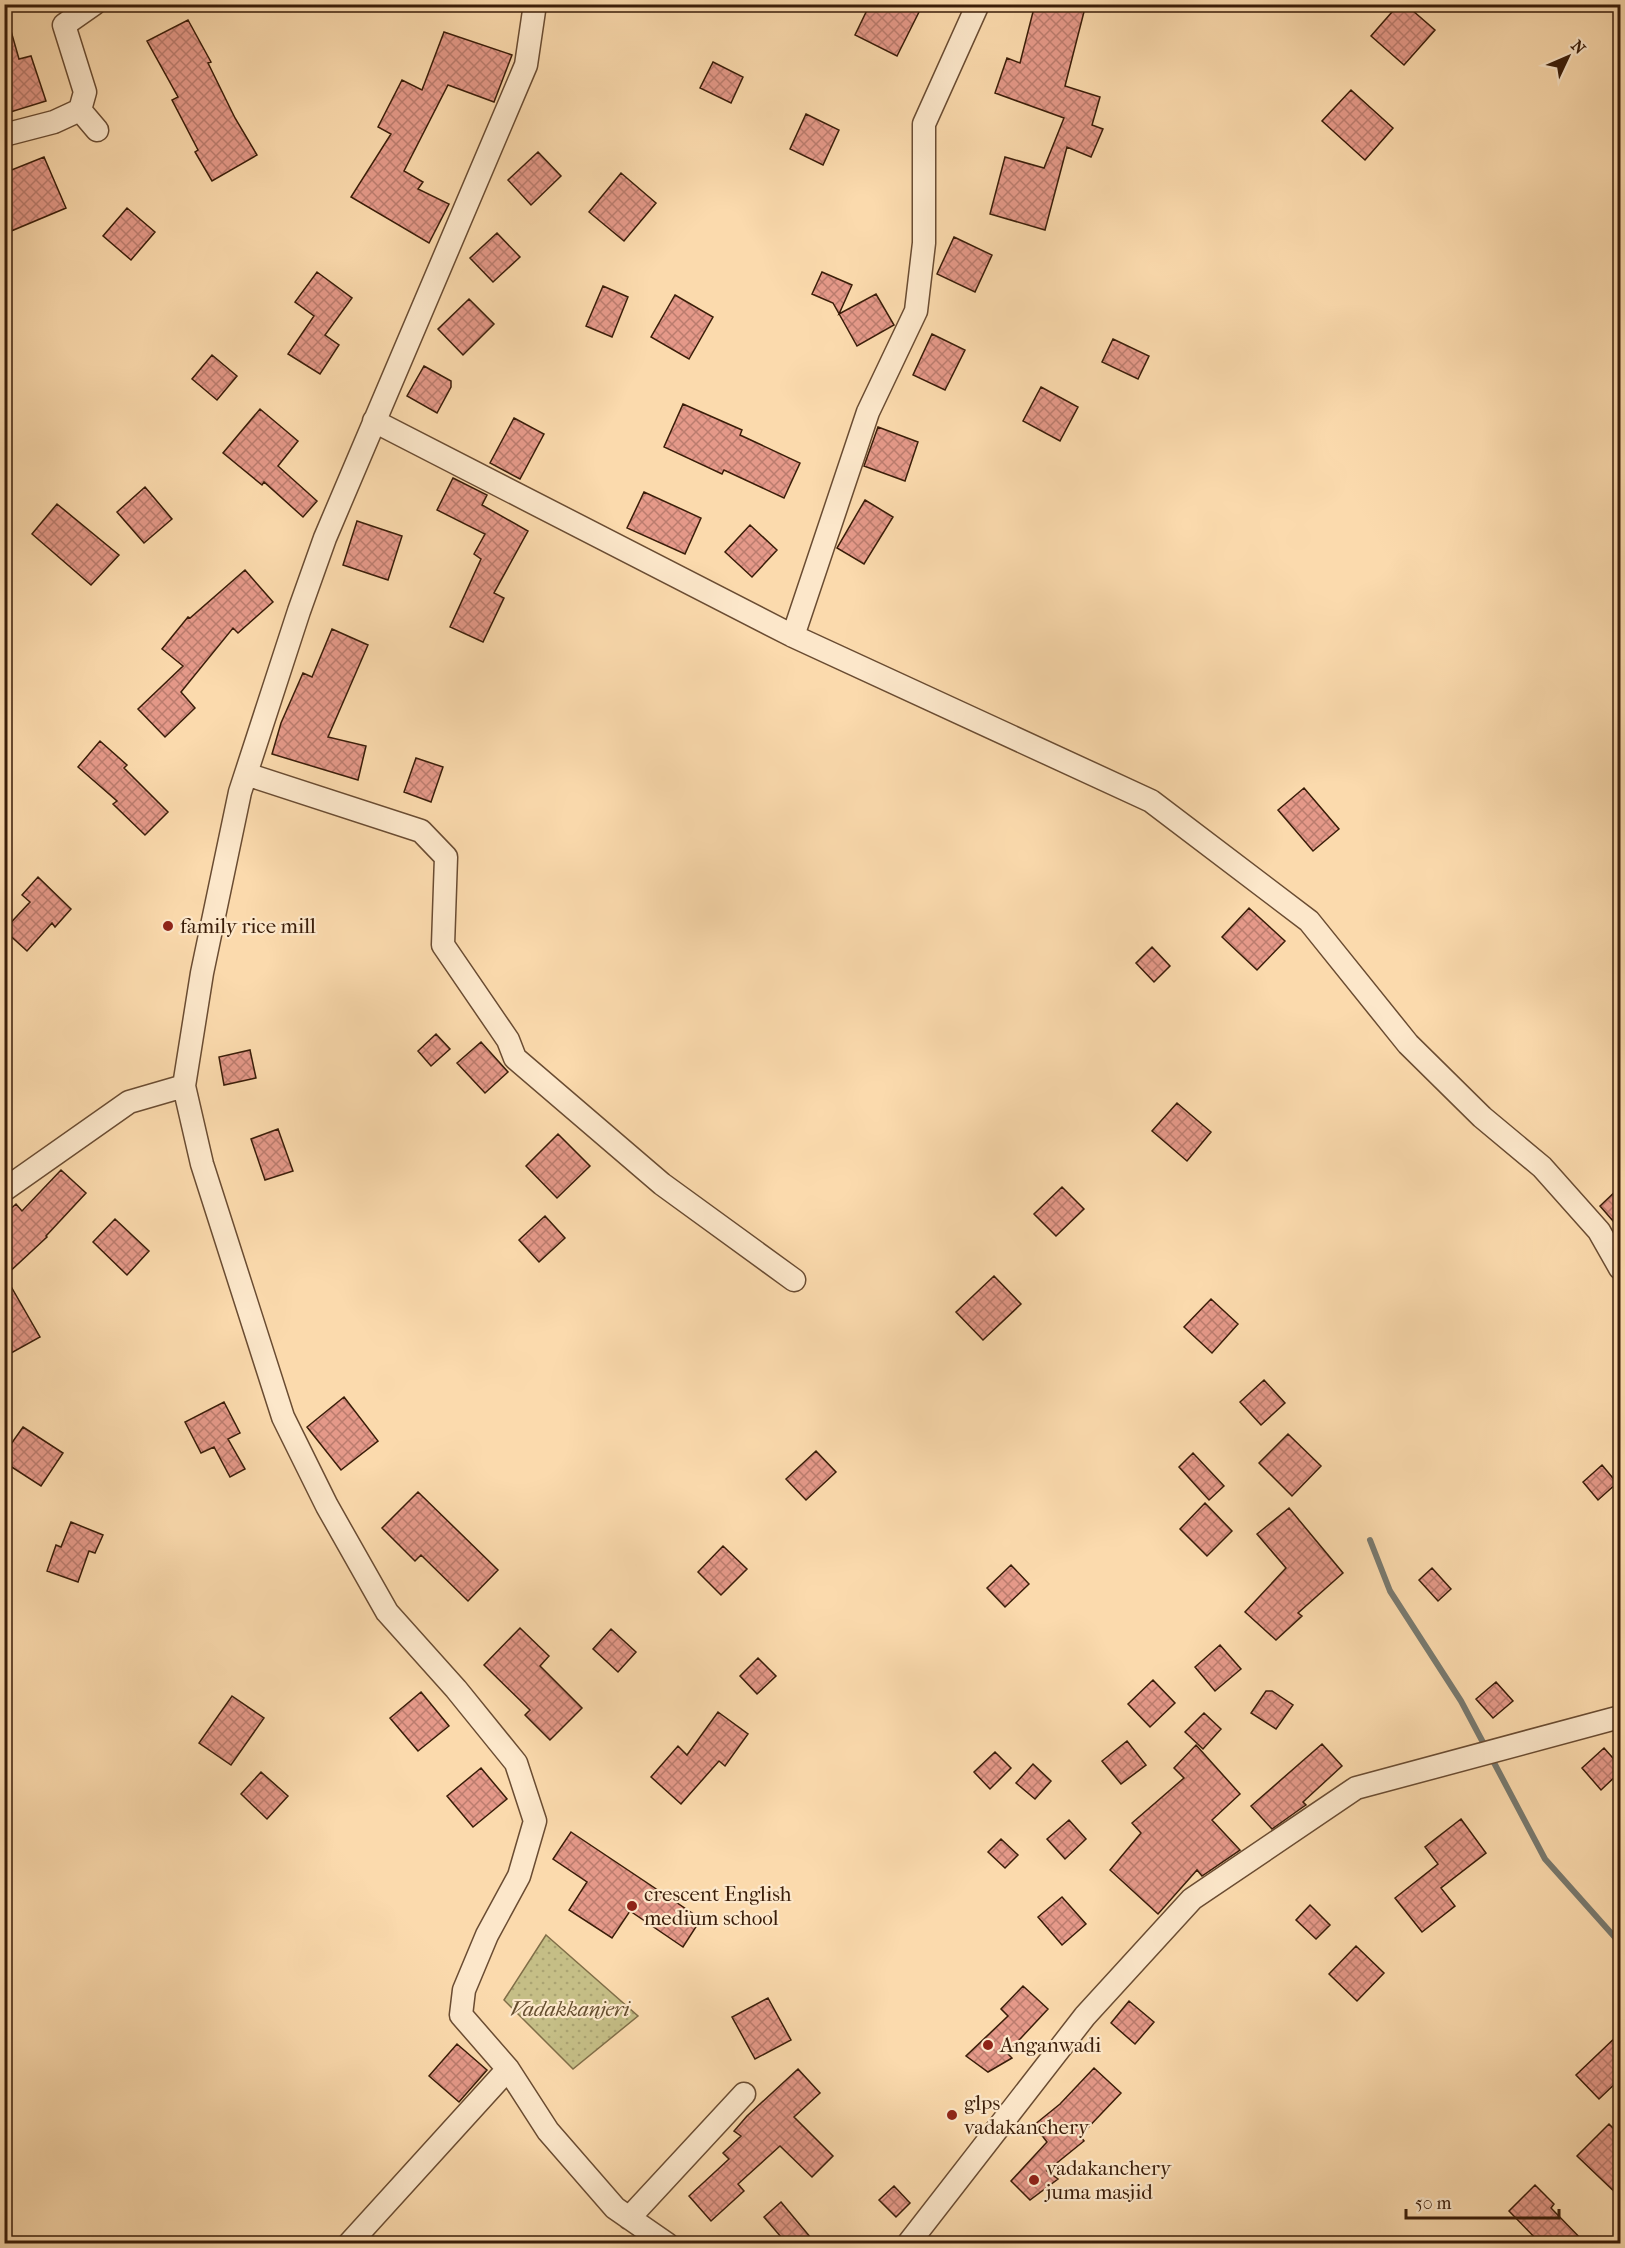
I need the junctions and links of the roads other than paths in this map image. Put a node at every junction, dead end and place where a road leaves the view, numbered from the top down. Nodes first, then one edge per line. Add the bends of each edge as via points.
1 (94, 4) edge
2 (535, 4) edge
3 (978, 4) edge
4 (80, 110) junction
5 (97, 130) dead end
6 (4, 135) edge
7 (374, 421) junction
8 (793, 636) junction
9 (246, 774) junction
10 (184, 1086) junction
11 (4, 1190) edge
12 (1620, 1268) edge
13 (794, 1280) dead end
14 (1620, 1718) edge
15 (508, 2068) junction
16 (744, 2094) dead end
17 (629, 2218) junction
18 (349, 2244) edge
19 (667, 2244) edge
20 (908, 2244) edge

1 - 4 street via 64,25 85,92
2 - 7 street via 526,65
3 - 8 street via 924,124 924,243 916,311 868,412
4 - 5 street
4 - 6 street via 54,122
7 - 8 street
7 - 9 street via 325,538
8 - 12 street via 1151,801 1310,921 1408,1044 1482,1117 1542,1167 1599,1231
9 - 10 street via 202,973
9 - 13 street via 422,831 446,856 442,945 508,1040 515,1058 662,1184
10 - 11 street via 129,1102
10 - 15 street via 202,1164 283,1418 387,1612 516,1763 532,1811 535,1821 519,1876 468,1979 460,2015
14 - 20 street via 1356,1788 1192,1899 1085,2016
15 - 17 street via 548,2131 615,2208
15 - 18 street
16 - 17 street
17 - 19 street

